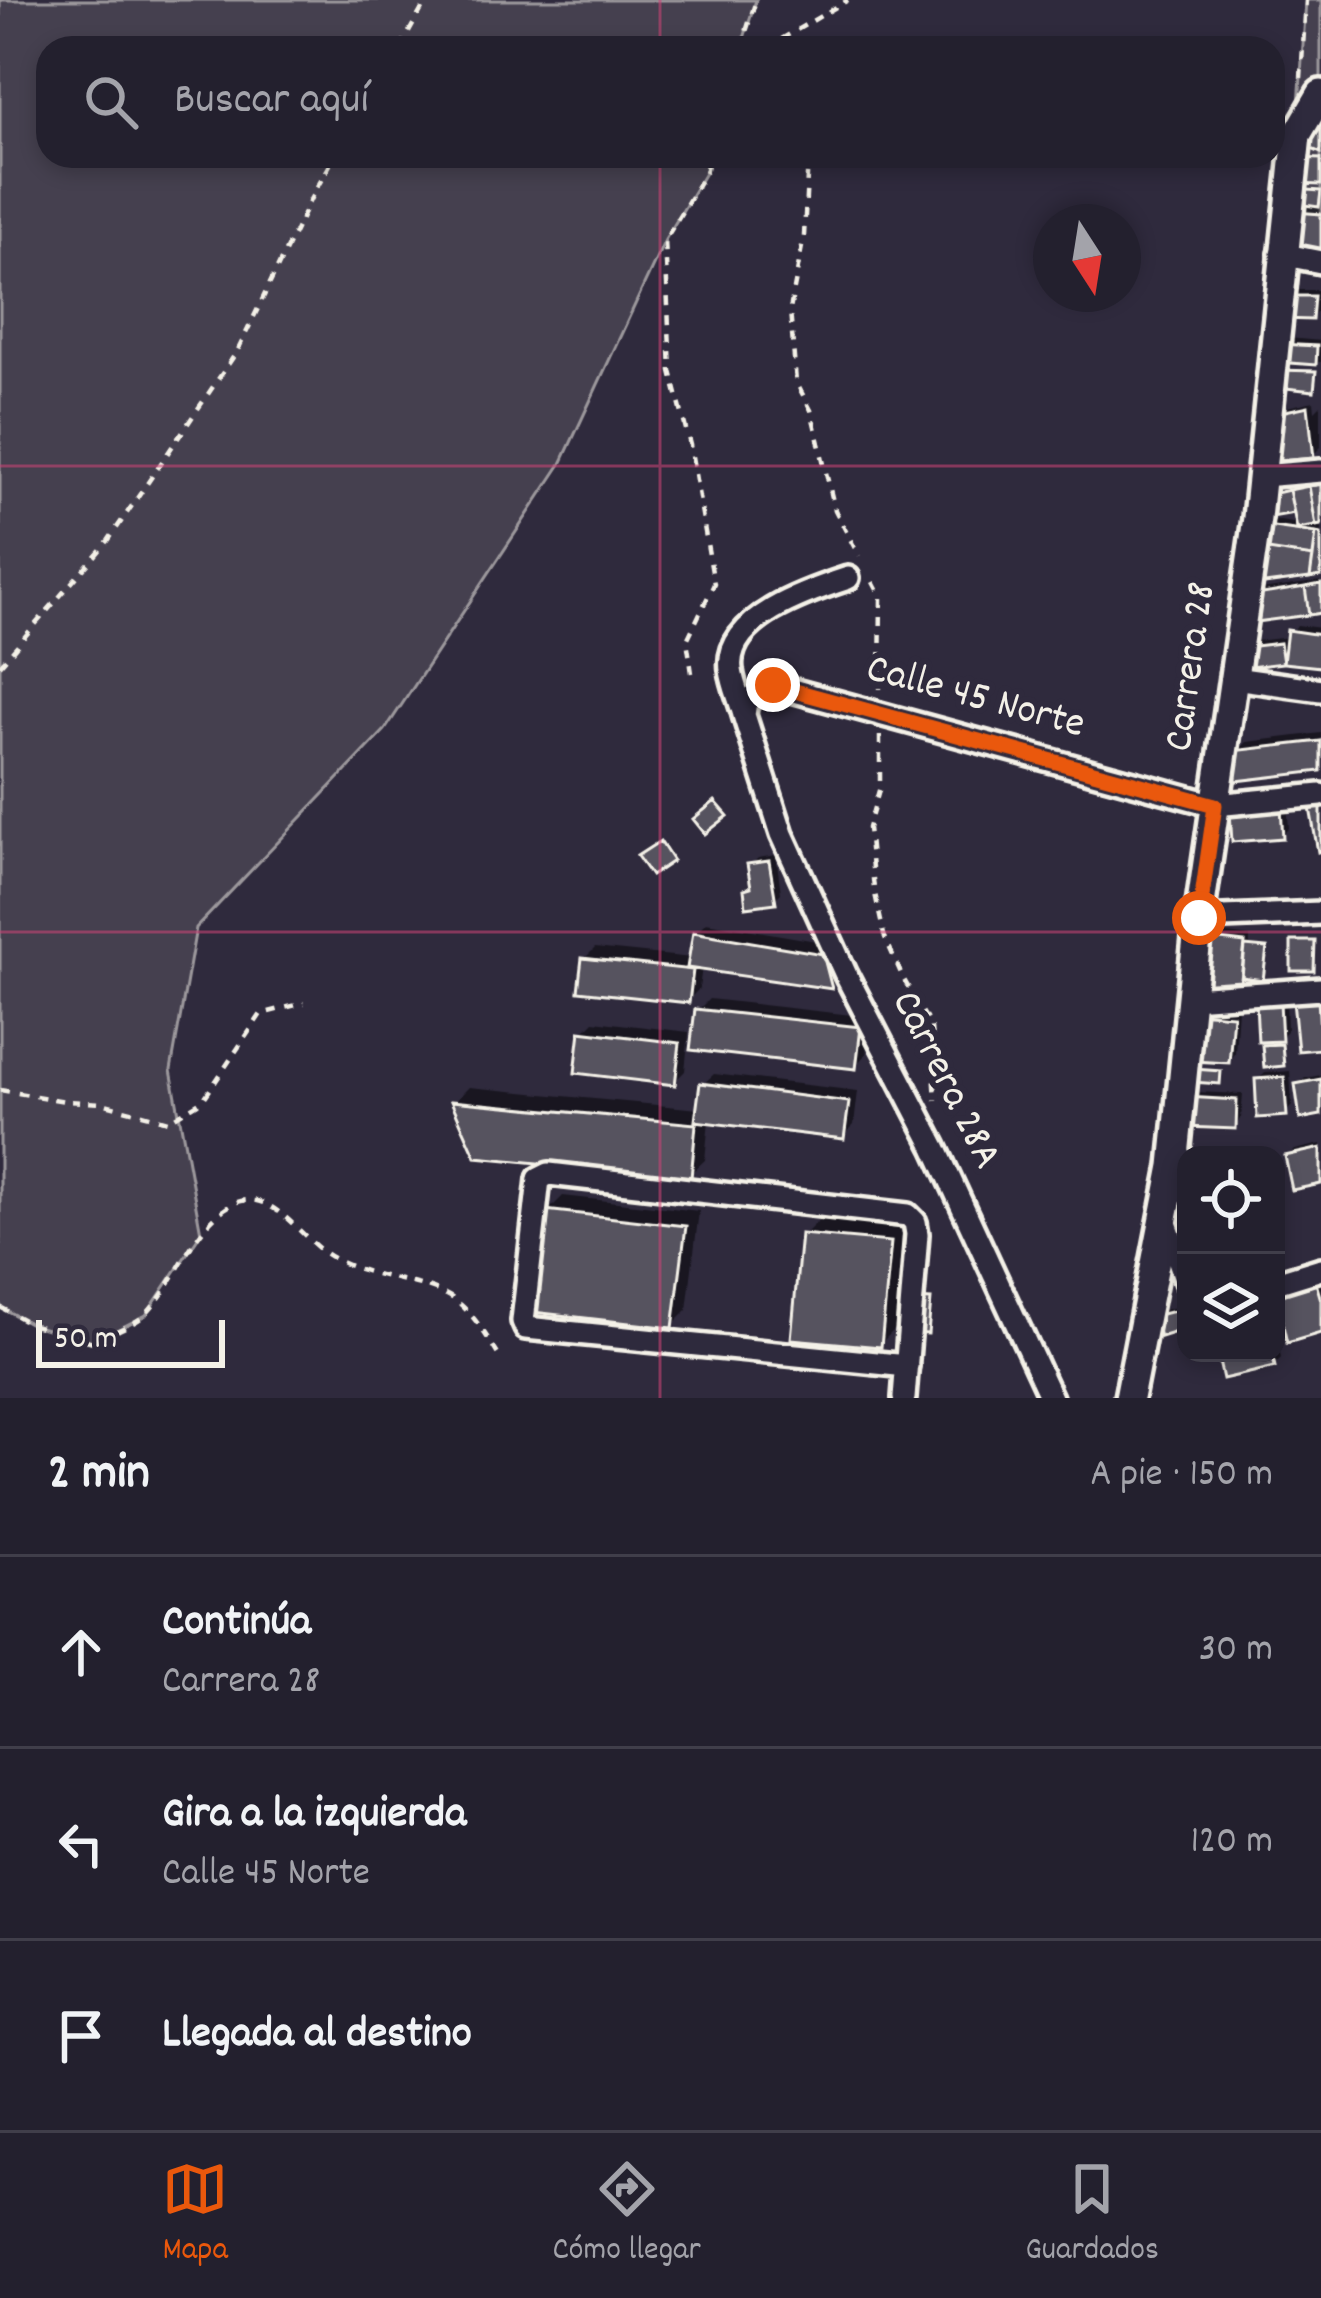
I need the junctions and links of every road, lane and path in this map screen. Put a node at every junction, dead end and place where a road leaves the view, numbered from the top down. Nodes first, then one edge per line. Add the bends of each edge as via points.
1 (427, 0) edge
2 (756, 0) edge
3 (848, 0) edge
4 (1306, 0) edge
5 (407, 36) edge
6 (745, 36) edge
7 (786, 36) edge
8 (1310, 92) edge
9 (328, 168) edge
10 (706, 168) edge
11 (807, 168) edge
12 (1282, 254) junction
13 (1321, 262) edge
14 (1321, 471) edge
15 (1262, 476) junction
16 (855, 570) joint
17 (872, 580) dead end
18 (0, 664) edge
19 (692, 674) dead end
20 (1234, 678) junction
21 (1321, 690) edge
22 (880, 713) junction
23 (744, 715) junction
24 (1321, 795) edge
25 (1215, 805) junction
26 (1321, 913) edge
27 (1199, 918) junction
28 (1321, 989) edge
29 (1191, 998) junction
30 (304, 1003) dead end
31 (0, 1090) edge
32 (935, 1147) junction
33 (1166, 1223) junction
34 (1177, 1255) edge
35 (1321, 1269) edge
36 (1285, 1280) edge
37 (0, 1306) edge
38 (500, 1358) dead end
39 (907, 1366) junction
40 (904, 1398) edge
41 (1051, 1398) edge
42 (1129, 1398) edge

1 - 5 path
2 - 6 path
3 - 7 path
4 - 8 path
8 - 12 street, Carrera 28
9 - 18 path via 238,350 109,541
10 - 19 path via 664,240 671,371 715,584 687,640
11 - 16 path via 790,310 796,382
12 - 13 street
12 - 15 street, Carrera 28
14 - 15 street
15 - 20 street, Carrera 28
16 - 23 street via 786,598 742,634 730,665
17 - 22 path via 880,597
20 - 21 street
20 - 25 street, Carrera 28
22 - 23 street, Calle 45 Norte via 773,685 746,701
22 - 25 street, Calle 45 Norte
22 - 32 path via 880,787 868,828 874,889 884,935 931,1028
23 - 32 street, Carrera 28A via 770,799 846,975
24 - 25 street
25 - 27 street, Carrera 28
26 - 27 street
27 - 29 street, Carrera 28
28 - 29 street
29 - 33 street, Carrera 28
30 - 31 path via 261,1014 203,1100 168,1121 102,1102
32 - 41 street, Carrera 28A
33 - 34 street
33 - 42 street, Carrera 28
35 - 36 street
37 - 38 path via 93,1342 146,1315 228,1205 257,1200 285,1214 325,1253 452,1298
39 - 39 street via 917,1234 908,1215 539,1179 526,1328
39 - 40 street

